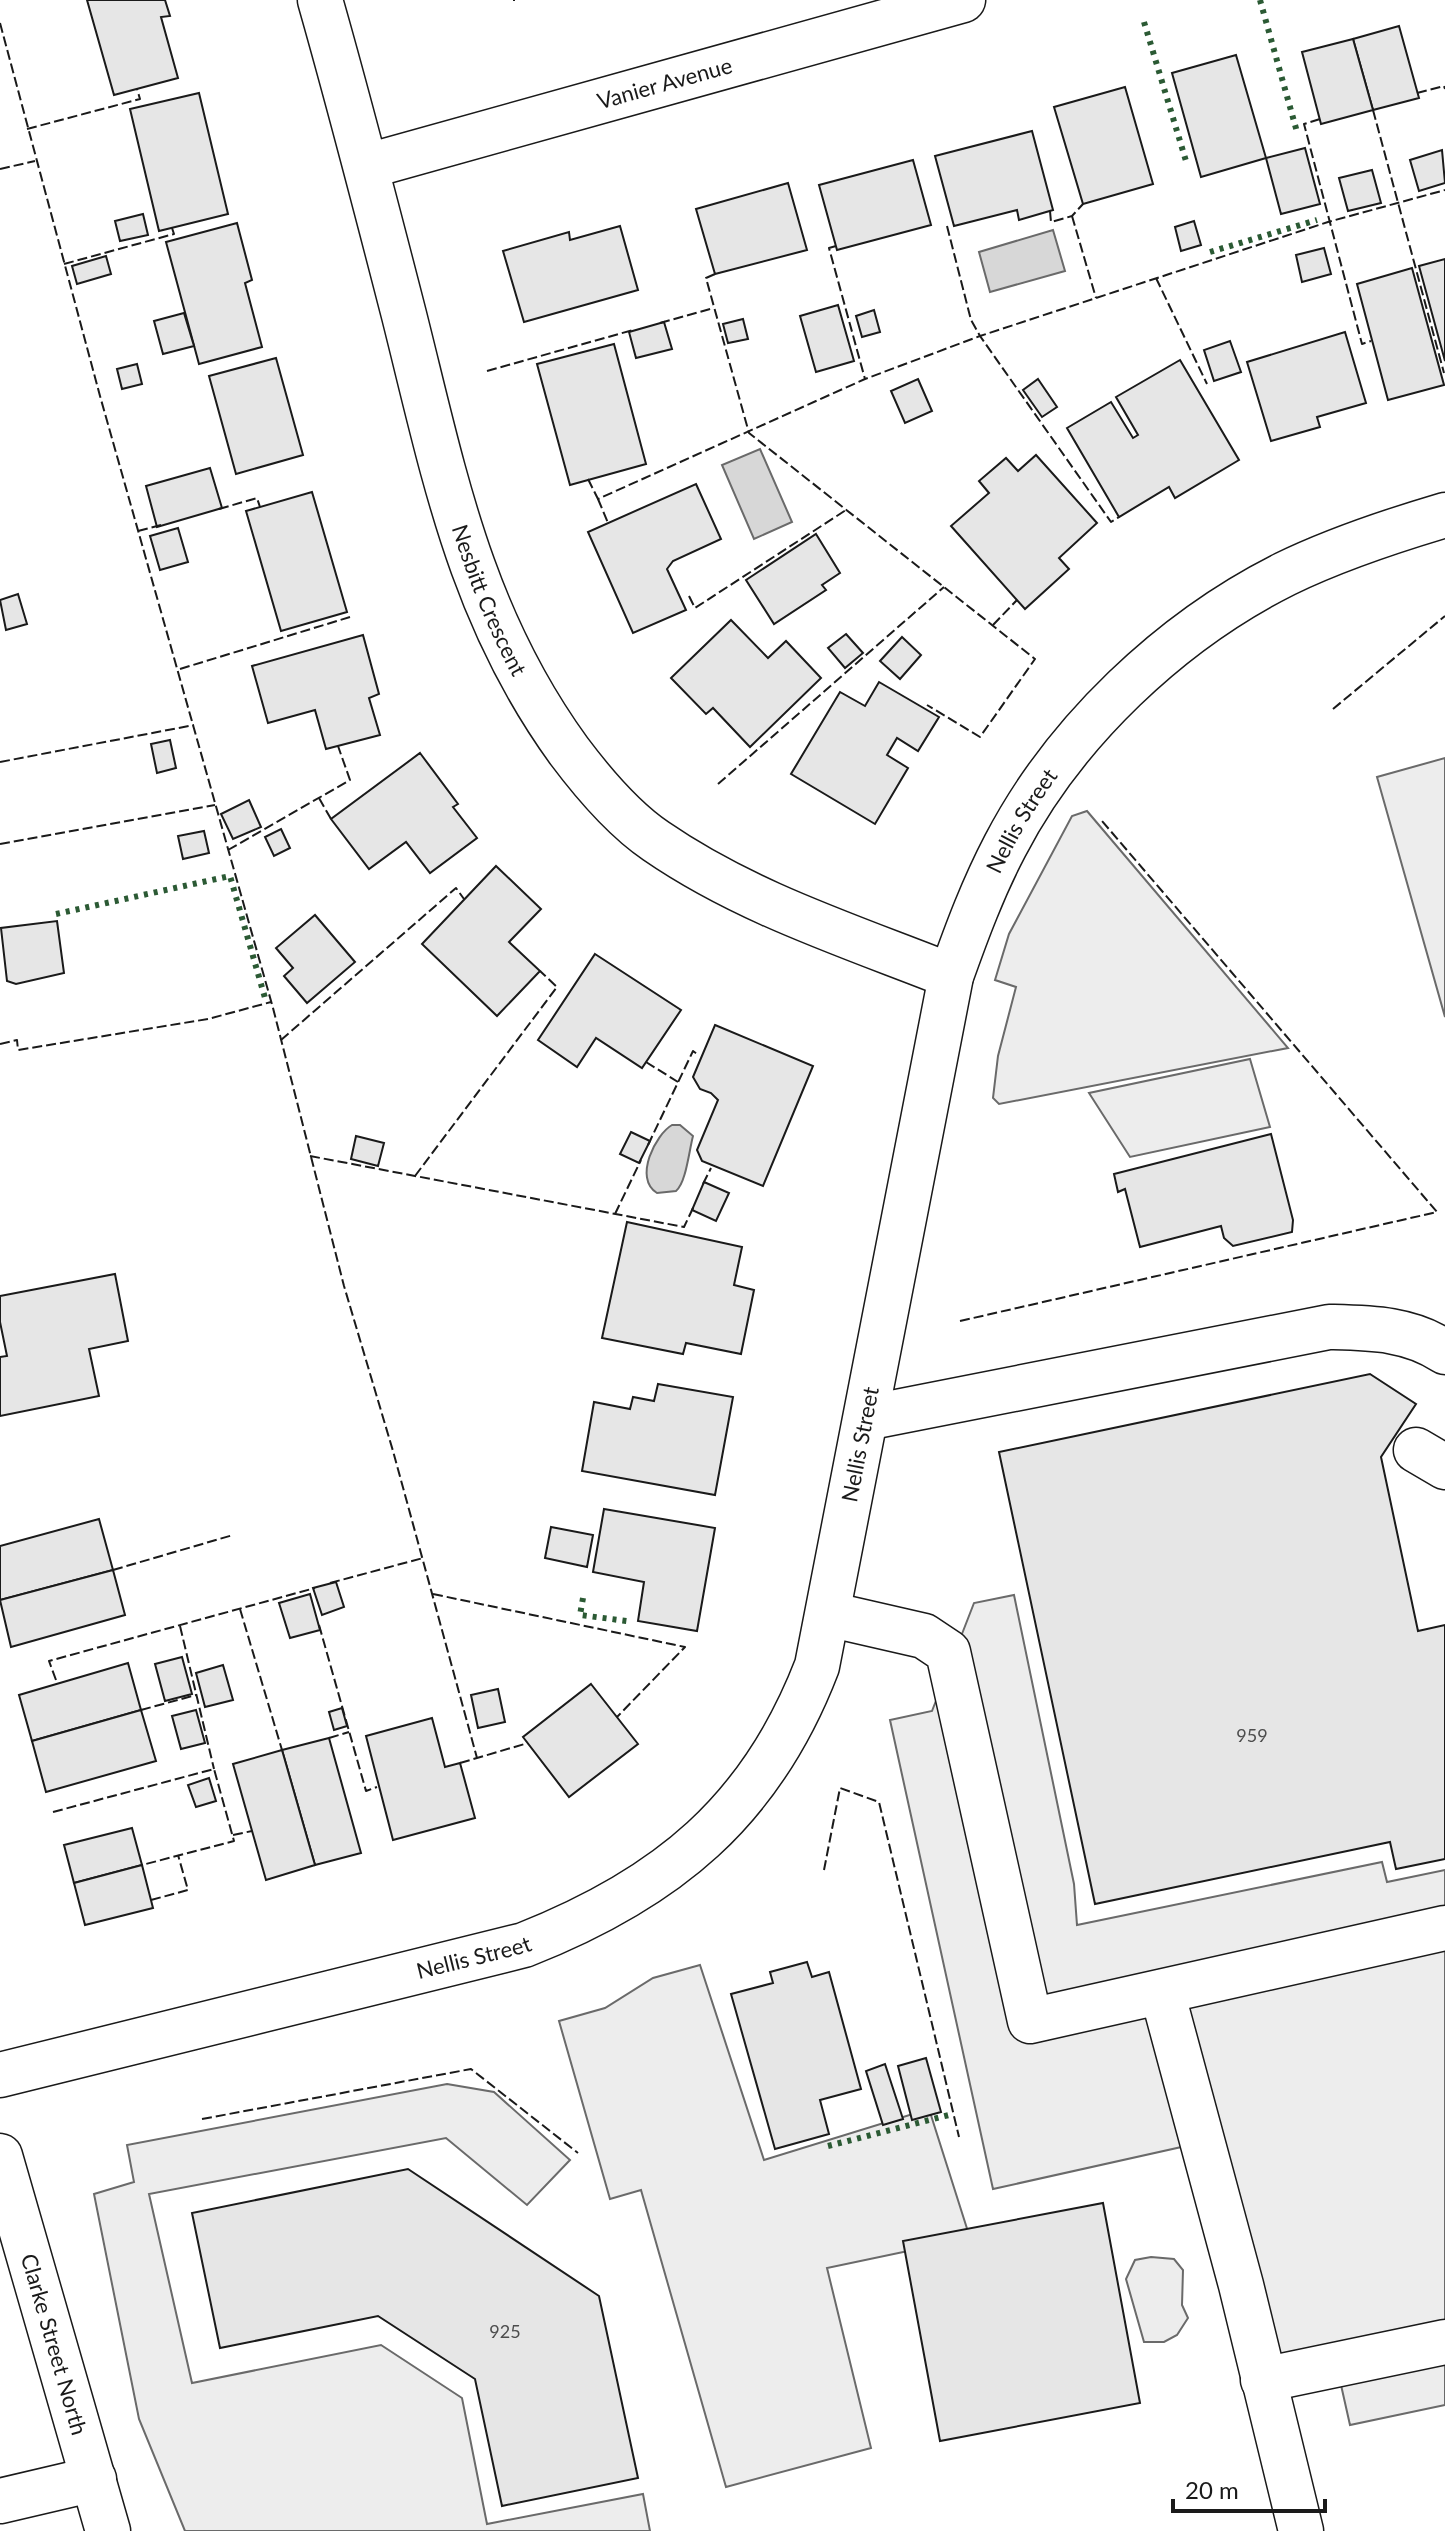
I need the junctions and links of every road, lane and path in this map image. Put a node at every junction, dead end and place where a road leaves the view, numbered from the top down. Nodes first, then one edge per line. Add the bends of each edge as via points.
1 (320, 0) edge
2 (963, 0) edge
3 (368, 166) junction
4 (1445, 515) edge
5 (951, 976) junction
6 (1445, 1352) edge
7 (866, 1418) junction
8 (828, 1614) junction
9 (1445, 1928) edge
10 (1162, 1992) junction
11 (0, 2075) edge
12 (0, 2156) edge
13 (1445, 2342) edge
14 (1263, 2380) junction
15 (94, 2479) junction
16 (0, 2501) edge
17 (108, 2531) edge
18 (1301, 2531) edge

1 - 3 street, Nesbitt Crescent
2 - 3 street, Vanier Avenue
3 - 5 street, Nesbitt Crescent via 450,502 490,618 537,707 597,785 654,840 762,903
4 - 5 street, Nellis Street via 1286,574 1217,614 1145,670 1086,731 1006,844
5 - 7 street, Nellis Street
6 - 7 street via 1422,1338 1384,1328 1329,1327
7 - 8 street, Nellis Street
8 - 10 street via 924,1636 948,1652 1030,2021
8 - 11 street, Nellis Street via 804,1700 767,1769 700,1843 612,1906 495,1953
9 - 10 street
10 - 14 street
12 - 15 street, Clarke Street North
13 - 14 street
14 - 18 street
15 - 16 street
15 - 17 street, Clarke Street North

